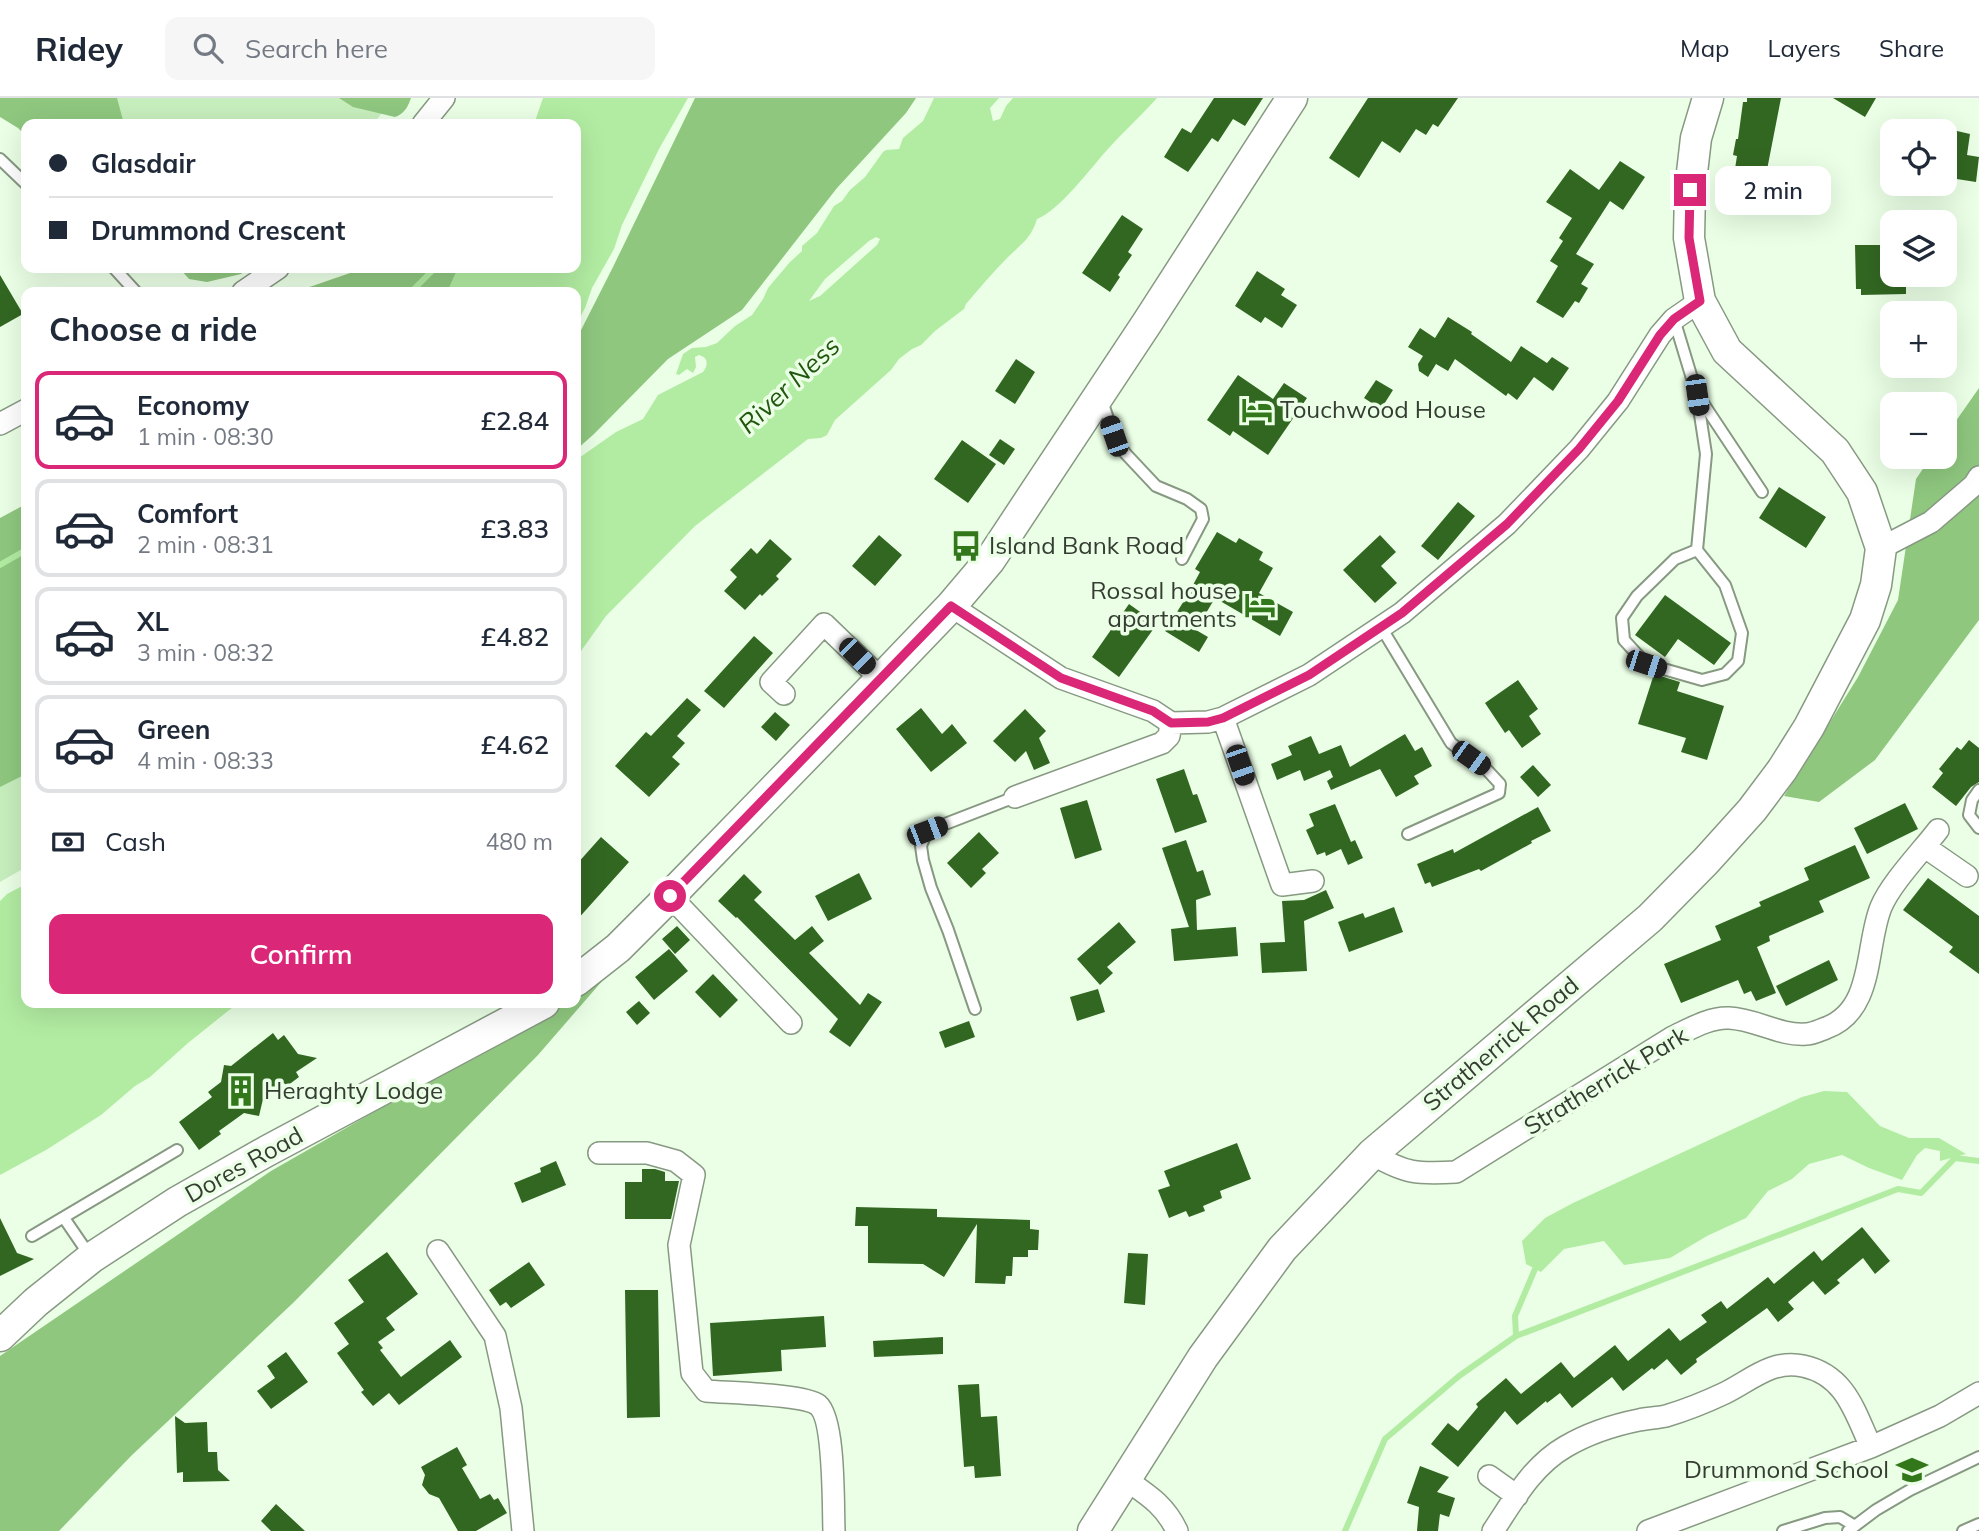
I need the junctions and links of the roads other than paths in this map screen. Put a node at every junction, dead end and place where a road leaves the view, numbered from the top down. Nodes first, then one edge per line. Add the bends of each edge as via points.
1 (444, 98) edge
2 (1292, 98) edge
3 (1708, 98) edge
4 (427, 119) edge
5 (0, 159) edge
6 (21, 179) edge
7 (119, 273) edge
8 (271, 273) edge
9 (131, 287) edge
10 (250, 287) edge
11 (1700, 301) junction
12 (1674, 319) junction
13 (1100, 395) junction
14 (1697, 395) junction
15 (21, 413) edge
16 (0, 424) edge
17 (1979, 477) edge
18 (1762, 492) dead end
19 (1881, 548) junction
20 (1697, 550) junction
21 (1182, 559) dead end
22 (951, 606) junction
23 (1381, 627) junction
24 (881, 679) junction
25 (784, 694) dead end
26 (1223, 718) junction
27 (1171, 723) junction
28 (1979, 790) edge
29 (1014, 797) joint
30 (1979, 828) edge
31 (1408, 834) dead end
32 (1967, 877) dead end
33 (1313, 881) dead end
34 (670, 896) junction
35 (581, 977) edge
36 (535, 1008) edge
37 (975, 1009) dead end
38 (791, 1023) dead end
39 (177, 1150) dead end
40 (599, 1153) dead end
41 (1372, 1154) junction
42 (65, 1218) junction
43 (32, 1236) dead end
44 (438, 1251) dead end
45 (91, 1258) junction
46 (0, 1335) edge
47 (1979, 1393) edge
48 (1871, 1447) junction
49 (1979, 1457) edge
50 (1489, 1476) dead end
51 (1125, 1479) junction
52 (1517, 1496) junction
53 (1979, 1524) edge
54 (1852, 1528) edge
55 (1657, 1529) edge
56 (523, 1531) edge
57 (834, 1531) edge
58 (1093, 1531) edge
59 (1177, 1531) edge
60 (1493, 1531) edge
61 (1783, 1531) edge
62 (1963, 1531) edge

1 - 4 street
2 - 13 street
3 - 11 street via 1696,138 1690,190 1689,238
5 - 6 lane
7 - 9 lane
8 - 10 street
11 - 12 street
11 - 19 street via 1727,351 1835,451 1862,492
12 - 14 lane
12 - 23 street via 1579,449 1507,524
13 - 21 lane via 1125,453 1156,486 1201,509 1203,519
13 - 22 street via 990,560
14 - 18 lane
14 - 20 lane via 1706,454
15 - 16 street
17 - 19 street via 1931,522
19 - 41 street, Stratherrick Road via 1866,620 1809,727 1752,810 1650,918
20 - 20 lane via 1725,585 1742,633 1738,661 1726,674 1702,680 1646,664 1624,640 1622,618 1637,596 1675,559
22 - 24 street
22 - 27 street via 1061,678 1153,711
23 - 26 street via 1309,675
23 - 31 lane via 1451,743 1500,784 1499,793
24 - 25 street via 824,624 771,681
24 - 34 street
26 - 27 street
26 - 33 street via 1282,885
27 - 29 street via 1169,736 1162,743
28 - 30 lane via 1969,815
29 - 37 lane via 927,831 921,846 931,888
32 - 41 street, Stratherrick Park via 1932,838 1882,906 1862,991 1850,1012 1832,1026 1808,1034 1727,1018 1703,1023 1673,1037 1456,1172 1421,1174 1395,1168
34 - 35 street
34 - 38 street
36 - 45 street, Dores Road via 188,1196
39 - 42 lane
40 - 57 street via 647,1153 676,1161 694,1175 679,1245 691,1374 706,1391 777,1395 816,1403 825,1415 831,1451
41 - 51 street, Stratherrick Road via 1282,1249 1203,1357
42 - 43 lane
42 - 45 lane
44 - 56 street via 495,1336 511,1408
45 - 46 street, Dores Road
47 - 48 street
48 - 52 street via 1845,1391 1827,1375 1784,1364 1691,1407 1601,1430 1563,1448 1533,1473
48 - 55 street
49 - 54 lane via 1910,1490
50 - 52 street
51 - 58 street, Stratherrick Road
51 - 59 street via 1168,1513
52 - 60 street
53 - 62 lane
54 - 61 lane via 1840,1517

